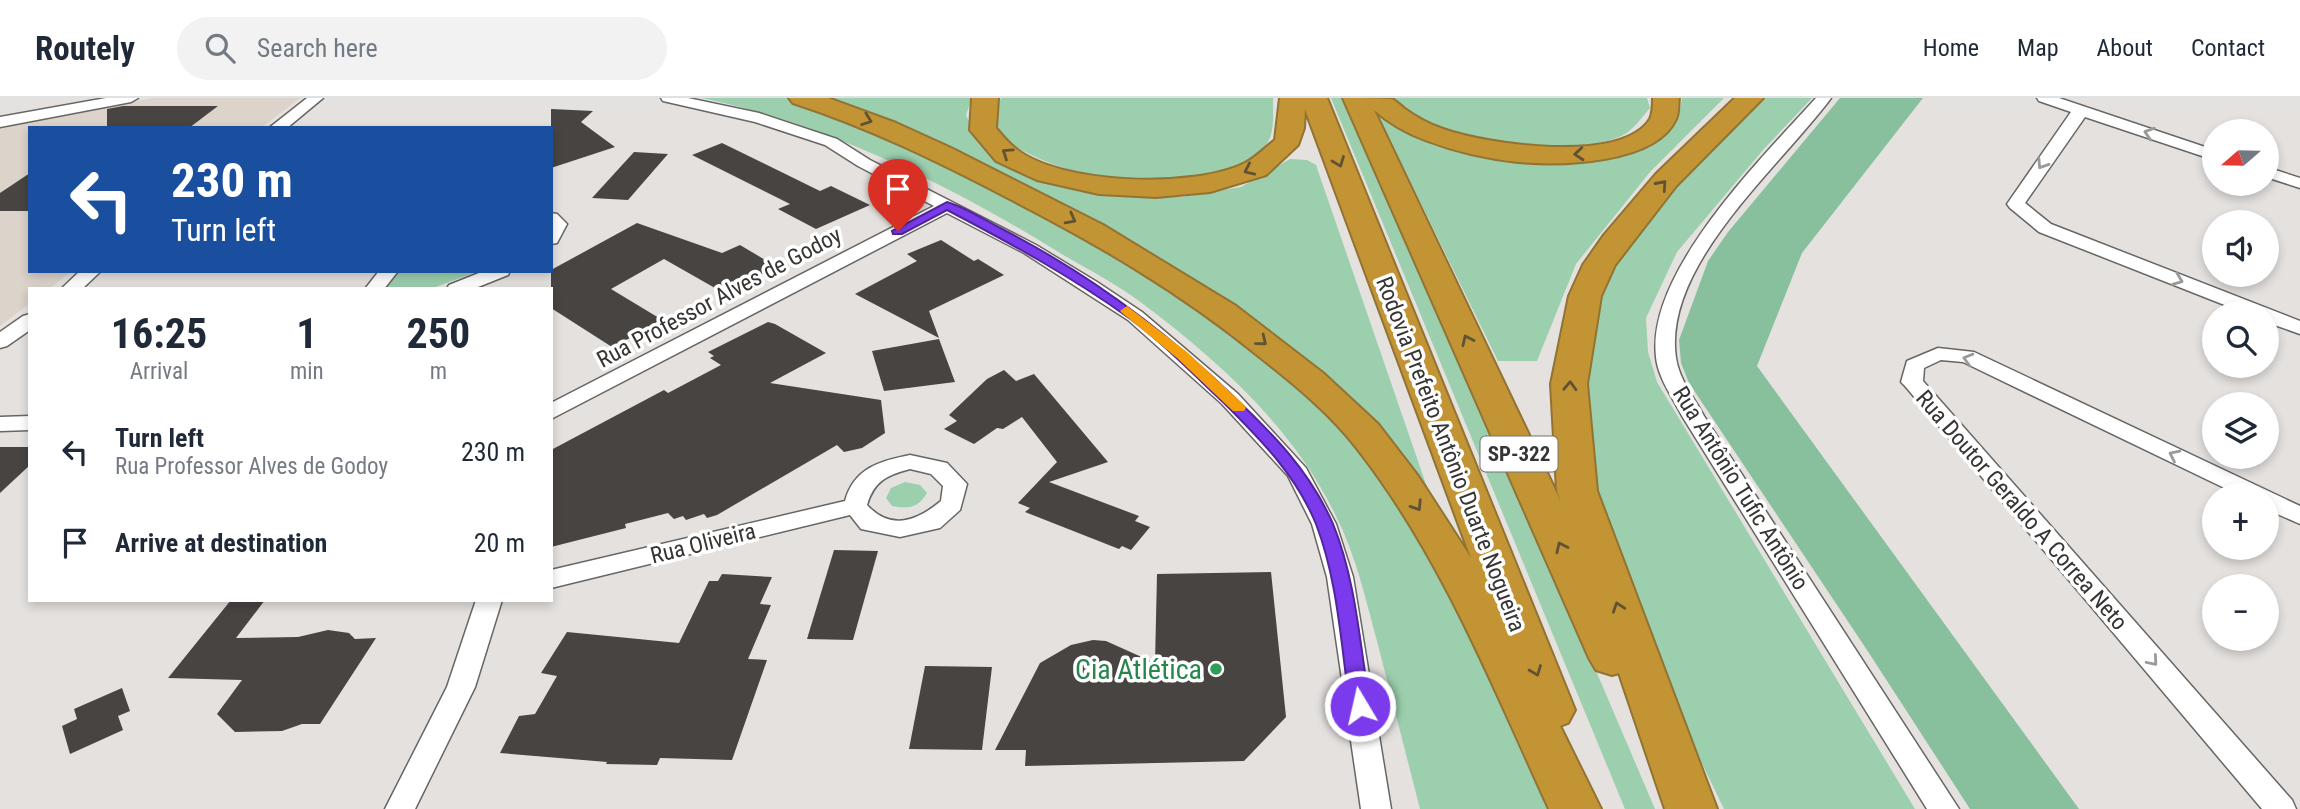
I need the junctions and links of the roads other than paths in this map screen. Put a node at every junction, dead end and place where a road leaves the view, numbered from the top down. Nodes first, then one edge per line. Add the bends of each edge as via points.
1 (131, 98) edge
2 (316, 98) edge
3 (668, 98) edge
4 (802, 98) edge
5 (985, 98) edge
6 (1293, 98) edge
7 (1314, 98) edge
8 (1356, 98) edge
9 (1376, 98) edge
10 (1666, 98) edge
11 (1749, 98) edge
12 (1825, 98) edge
13 (2043, 98) edge
14 (2083, 111) junction
15 (0, 122) edge
16 (280, 126) edge
17 (2202, 151) edge
18 (2279, 176) edge
19 (2300, 183) edge
20 (947, 205) junction
21 (553, 220) edge
22 (553, 235) edge
23 (90, 273) edge
24 (387, 273) edge
25 (496, 273) edge
26 (72, 287) edge
27 (376, 287) edge
28 (461, 287) edge
29 (2231, 301) edge
30 (2279, 320) edge
31 (28, 321) edge
32 (2300, 328) edge
33 (0, 342) edge
34 (553, 411) edge
35 (28, 423) edge
36 (0, 424) edge
37 (2233, 483) edge
38 (855, 506) dead end
39 (2279, 506) edge
40 (2300, 516) edge
41 (553, 579) edge
42 (488, 602) edge
43 (400, 809) edge
44 (1376, 809) edge
45 (1575, 809) edge
46 (1590, 809) edge
47 (1682, 809) edge
48 (1691, 809) edge
49 (1944, 809) edge
50 (2281, 809) edge

1 - 15 street
2 - 16 street
3 - 20 street via 759,118 831,142
4 -> 45 highway via 883,126 1137,255 1238,321 1340,408 1374,444 1452,563
6 -> 5 highway via 1289,139 1270,160 1217,182 1147,190 1076,182 1018,161 995,145 983,129 980,113
7 -> 46 highway, Rodovia Prefeito Antônio Duarte Nogueira / SP-322
47 -> 8 highway, SP-322
10 -> 9 highway via 1665,120 1643,139 1600,151 1556,155 1499,151 1432,134 1394,114
48 -> 11 highway via 1577,491 1569,384 1586,296 1604,257 1666,180
12 - 49 street, Rua Antônio Tufic Antônio via 1697,251 1673,302 1666,358 1693,416
13 - 14 street
17 -> 14 street
14 -> 29 street via 2016,204 2045,228
18 - 19 street
20 - 34 street, Rua Professor Alves de Godoy
20 - 44 street via 1030,249 1135,316 1230,399 1298,473 1324,524 1340,577
21 - 22 street via 558,225
23 - 26 street
24 - 27 street
25 - 28 street
30 - 32 street
31 - 33 street
35 - 36 street
37 -> 50 street, Rua Doutor Geraldo A Correa Neto via 1967,356 1938,355 1914,365 1912,382
38 - 41 street, Rua Oliveira
39 - 40 street
42 - 43 street via 461,687

